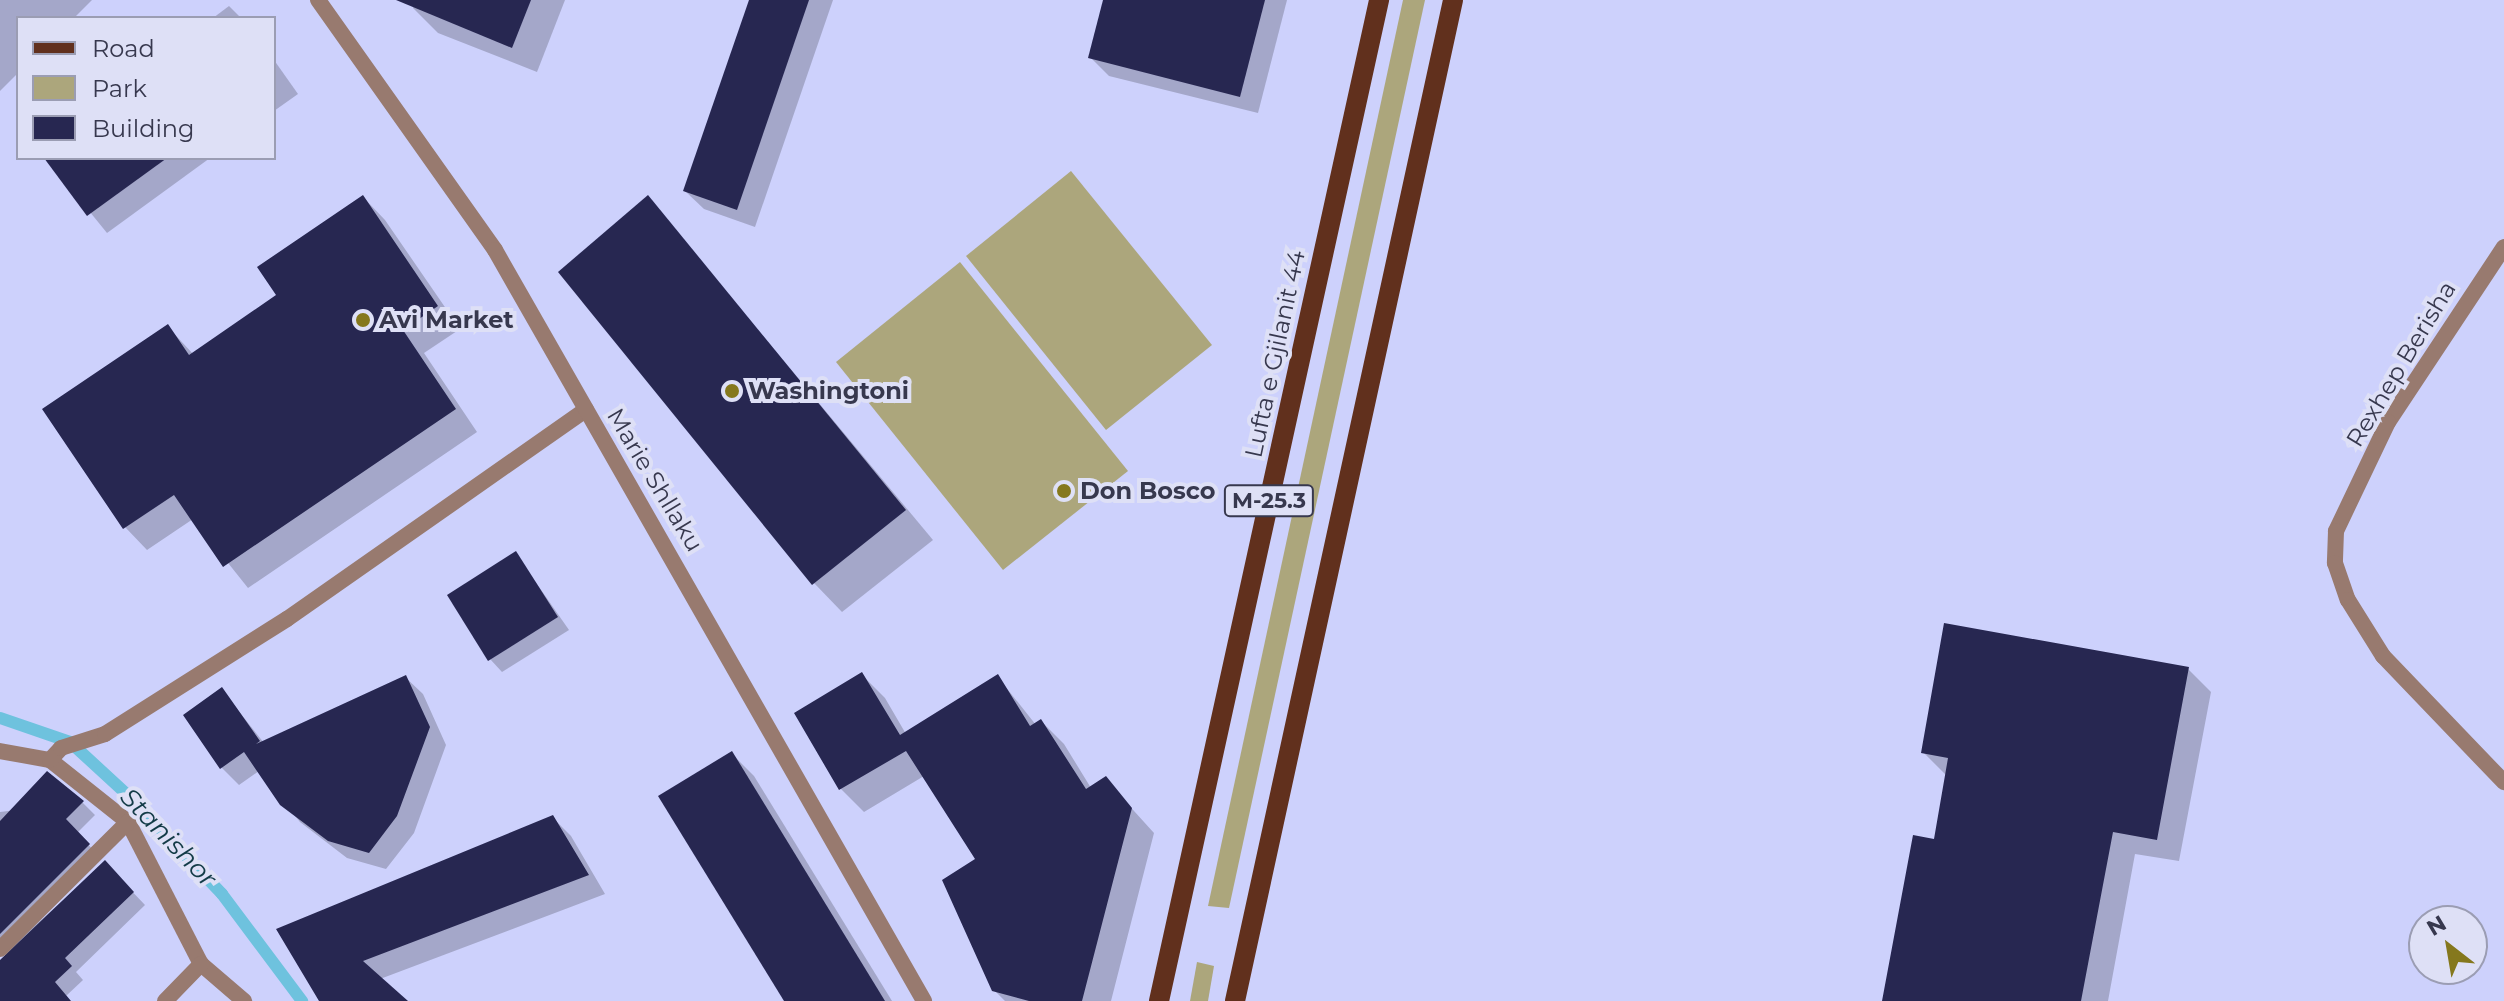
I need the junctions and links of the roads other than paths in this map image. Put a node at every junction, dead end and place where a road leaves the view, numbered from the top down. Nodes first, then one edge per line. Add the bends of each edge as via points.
1 (318, 0) edge
2 (1379, 0) edge
3 (1453, 0) edge
4 (2504, 247) edge
5 (586, 410) junction
6 (0, 751) edge
7 (55, 754) junction
8 (2504, 782) edge
9 (128, 822) junction
10 (0, 949) edge
11 (201, 964) junction
12 (165, 1001) edge
13 (244, 1001) edge
14 (924, 1001) edge
15 (1159, 1001) edge
16 (1235, 1001) edge

1 - 5 street, Marie Shllaku via 495,250
2 - 15 main road, Lufta e Gjilanit 44 / M-25.3
3 - 16 main road, M-25.3
4 - 8 street, Rexhep Berisha via 2388,422 2336,531 2335,563 2348,600 2383,656
5 - 7 street via 287,619 105,734
5 - 14 street, Marie Shllaku
6 - 7 street
7 - 9 street
9 - 10 street
9 - 11 street
11 - 12 street
11 - 13 street

